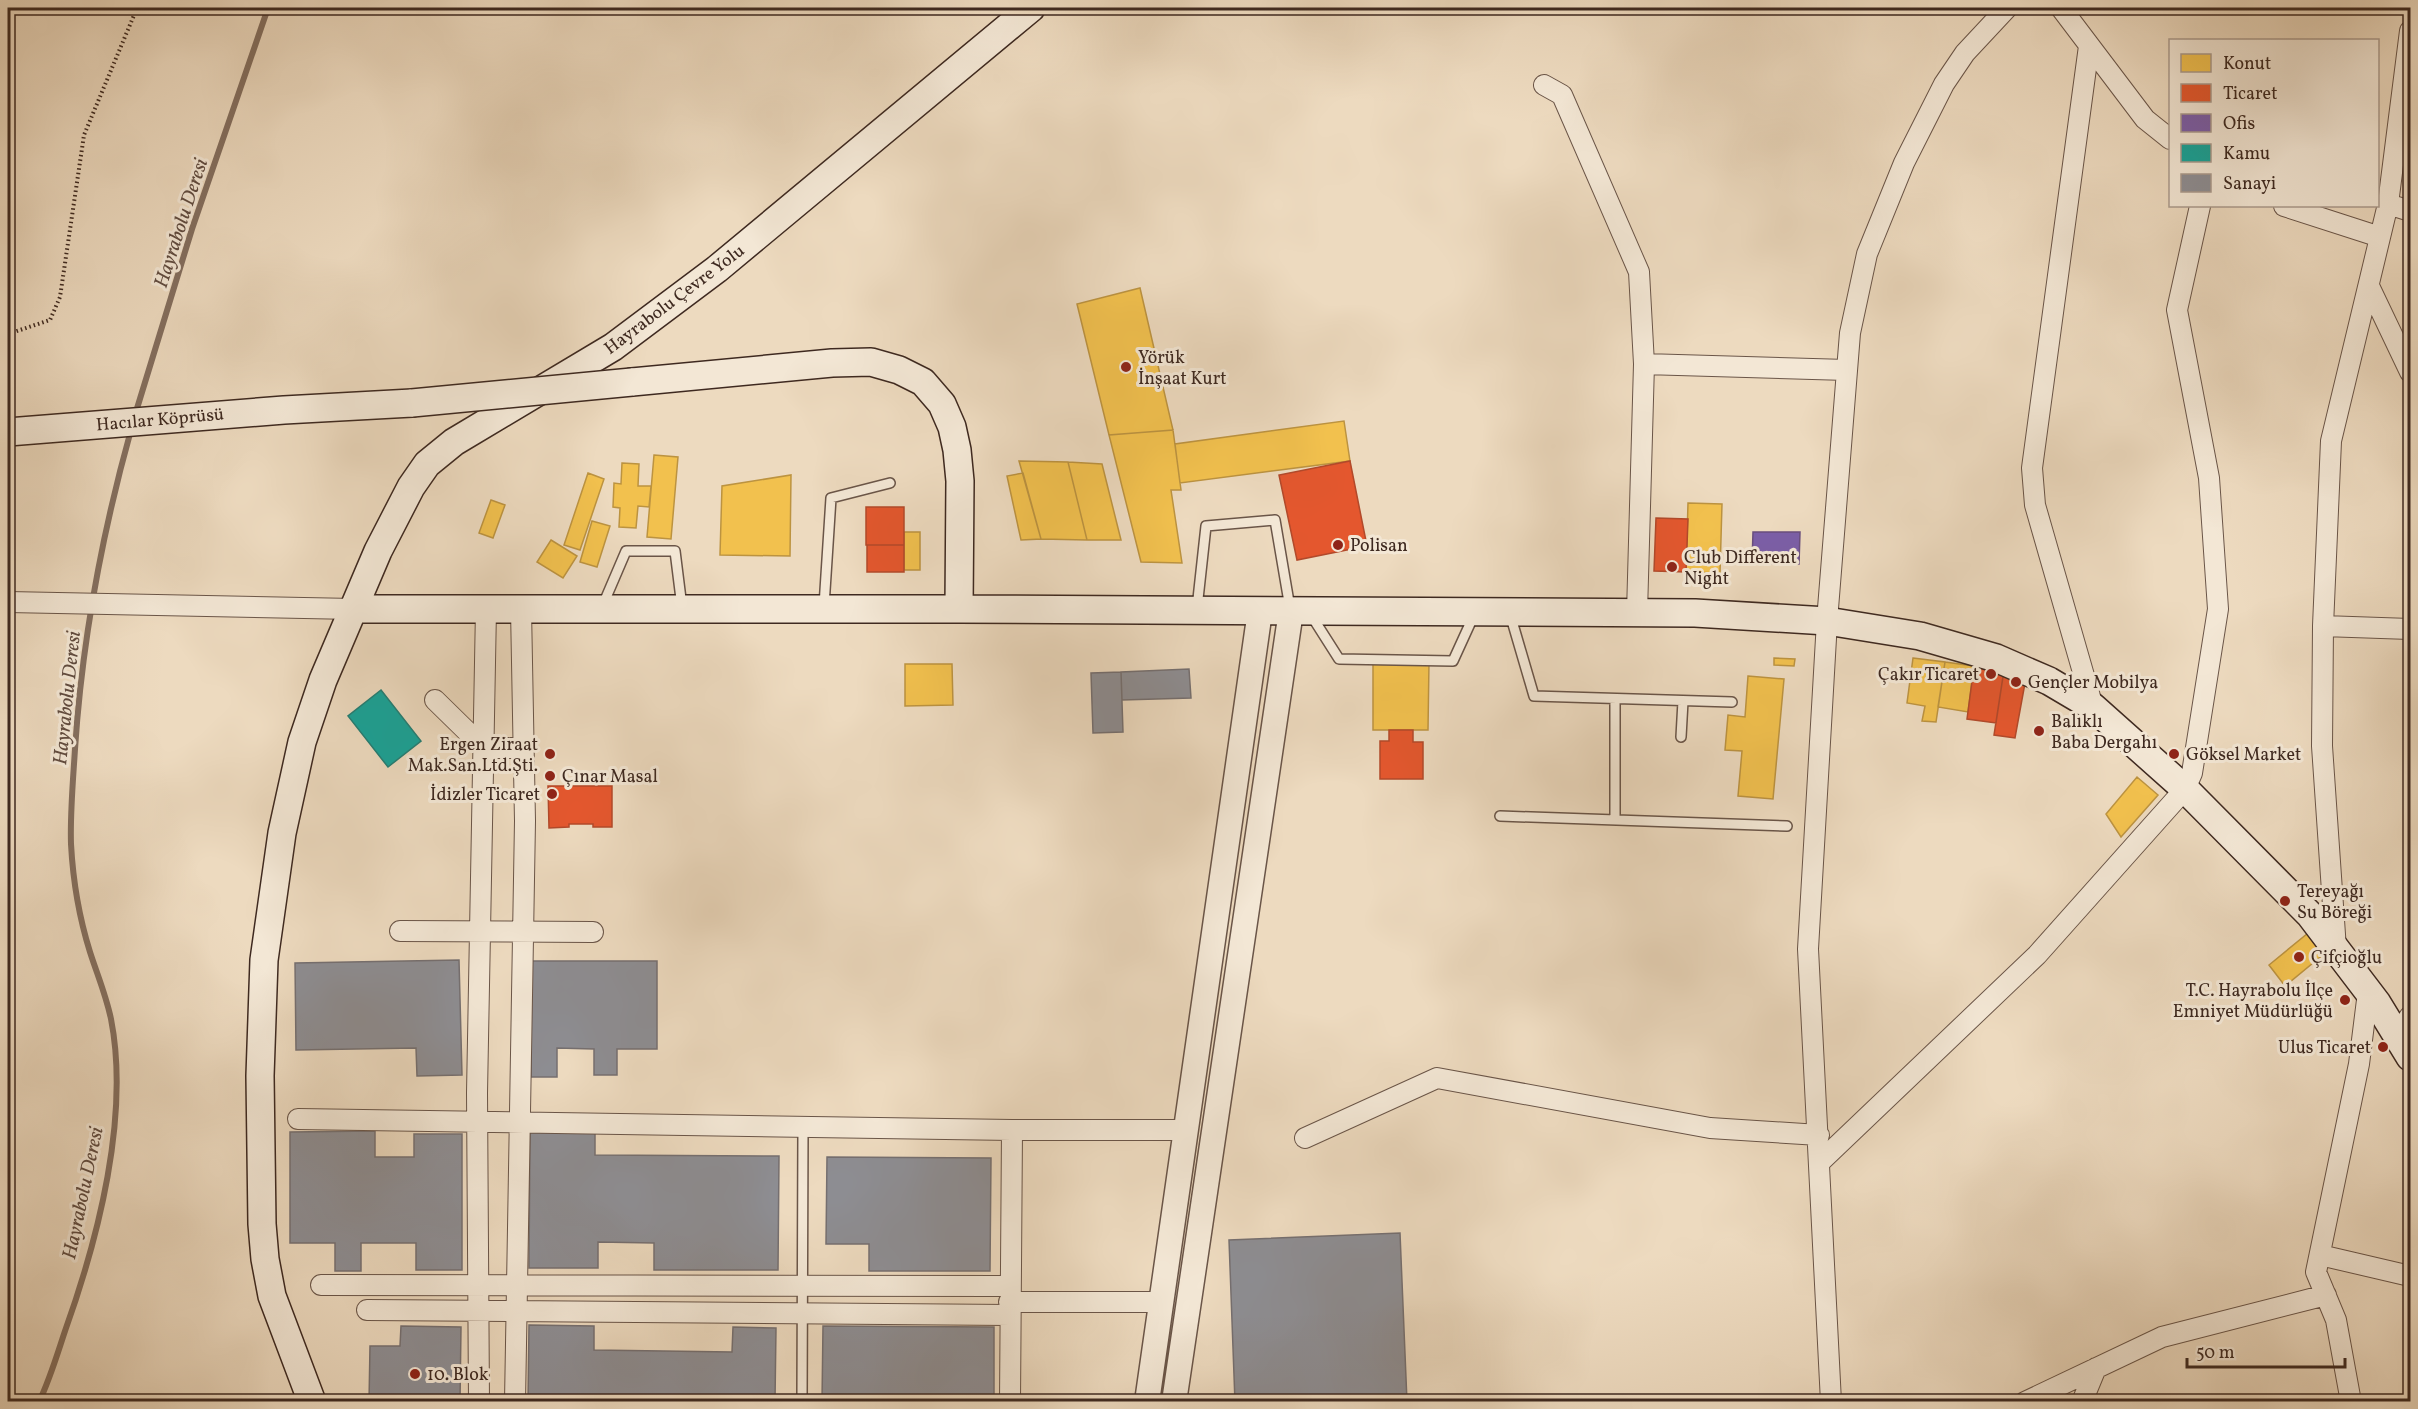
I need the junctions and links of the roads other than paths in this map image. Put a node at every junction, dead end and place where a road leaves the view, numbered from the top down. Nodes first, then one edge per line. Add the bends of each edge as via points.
1 (1031, 8) edge
2 (2007, 8) edge
3 (2061, 8) edge
4 (2410, 31) edge
5 (2089, 46) junction
6 (1544, 85) dead end
7 (2169, 138) edge
8 (2388, 204) junction
9 (2200, 207) edge
10 (2287, 207) edge
11 (2410, 211) edge
12 (2380, 237) junction
13 (2369, 286) junction
14 (1644, 364) junction
15 (1847, 370) junction
16 (2410, 372) edge
17 (8, 432) edge
18 (890, 483) dead end
19 (10, 602) edge
20 (354, 609) junction
21 (486, 609) junction
22 (521, 609) junction
23 (602, 609) junction
24 (682, 609) junction
25 (824, 609) junction
26 (958, 609) junction
27 (1197, 610) junction
28 (1260, 610) junction
29 (1299, 610) junction
30 (1476, 612) junction
31 (1509, 612) junction
32 (1636, 613) junction
33 (1827, 621) junction
34 (2323, 626) junction
35 (2410, 630) edge
36 (1615, 699) junction
37 (435, 700) dead end
38 (1683, 701) junction
39 (1732, 702) dead end
40 (2093, 707) junction
41 (1681, 737) dead end
42 (484, 748) junction
43 (524, 748) junction
44 (2185, 789) junction
45 (1500, 816) dead end
46 (1615, 820) junction
47 (1787, 826) dead end
48 (400, 931) dead end
49 (480, 932) junction
50 (523, 932) junction
51 (593, 932) dead end
52 (2336, 949) junction
53 (2368, 992) junction
54 (2406, 1036) edge
55 (298, 1119) dead end
56 (477, 1122) junction
57 (520, 1122) junction
58 (803, 1126) junction
59 (1012, 1130) junction
60 (1186, 1130) junction
61 (1819, 1135) junction
62 (1305, 1138) dead end
63 (1820, 1162) junction
64 (2319, 1255) junction
65 (2410, 1276) edge
66 (321, 1285) dead end
67 (478, 1285) junction
68 (517, 1285) junction
69 (802, 1286) junction
70 (2326, 1295) junction
71 (1010, 1301) junction
72 (1162, 1302) junction
73 (367, 1310) dead end
74 (478, 1311) junction
75 (517, 1311) junction
76 (802, 1314) junction
77 (2096, 1368) junction
78 (312, 1401) edge
79 (479, 1401) edge
80 (515, 1401) edge
81 (802, 1401) edge
82 (1010, 1401) edge
83 (1147, 1401) edge
84 (1174, 1401) edge
85 (1831, 1401) edge
86 (2025, 1401) edge
87 (2082, 1401) edge
88 (2351, 1401) edge

1 - 20 main road, Hayrabolu Çevre Yolu via 698,284 613,347 454,442 427,464 378,551
2 - 15 street via 1965,53 1944,84 1905,163 1867,254 1850,333
3 - 5 street
4 - 8 street
5 - 7 street via 2145,119
5 - 40 street via 2032,468 2035,505
6 - 14 street via 1562,95 1640,272
8 - 11 street
8 - 12 street
9 - 44 street via 2177,310 2209,478 2218,609 2192,773
10 - 12 street
12 - 13 street
13 - 16 street
13 - 34 street via 2331,441
14 - 15 street
14 - 32 street
15 - 33 street
17 - 26 main road, Hacılar Köprüsü, bridge via 412,403 871,362 923,382 942,404 952,427 960,481
18 - 25 lane via 831,498
19 - 20 street
20 - 21 main road
20 - 78 main road, Hayrabolu Çevre Yolu via 323,680 302,742 275,876 262,999 260,1146 265,1259 272,1296
21 - 22 main road
21 - 42 street
22 - 23 main road
22 - 43 street
23 - 24 main road
23 - 24 lane via 626,551 675,551
24 - 25 main road
25 - 26 main road
26 - 27 main road
27 - 28 main road
27 - 29 lane via 1206,526 1275,520
28 - 29 main road
28 - 60 street
29 - 30 main road
29 - 30 lane via 1339,659 1452,661
29 - 84 street
30 - 31 main road
31 - 32 main road
31 - 36 lane via 1534,696
32 - 33 main road
33 - 40 main road via 1920,636 1996,658 2049,681
33 - 61 street via 1808,949
34 - 35 street
34 - 52 street via 2322,746
36 - 38 lane
36 - 46 lane
37 - 42 street
38 - 39 lane
38 - 41 lane
40 - 44 main road
42 - 43 street
42 - 49 street
43 - 50 street
44 - 52 main road via 2310,915
44 - 63 street via 2037,955
45 - 46 lane
46 - 47 lane
48 - 49 street
49 - 50 street
49 - 56 street
50 - 51 street
50 - 57 street
52 - 53 main road
53 - 54 main road
53 - 64 street via 2359,1064
55 - 56 street
56 - 57 street
56 - 67 street
57 - 58 street
57 - 68 street
58 - 59 street
58 - 69 lane
59 - 60 street
59 - 71 street
60 - 72 street
61 - 62 street via 1710,1128 1437,1078
61 - 63 street
63 - 85 street
64 - 65 street
64 - 70 street via 2316,1272
66 - 67 street
67 - 68 street
67 - 74 street
68 - 69 street
68 - 75 street
69 - 71 street
69 - 76 lane
70 - 77 street via 2162,1337
70 - 88 street via 2336,1320
71 - 72 street
71 - 76 street
71 - 82 street
72 - 83 street
73 - 74 street
74 - 75 street
74 - 79 street
75 - 76 street
75 - 80 street
76 - 81 lane
77 - 86 street
77 - 87 street

